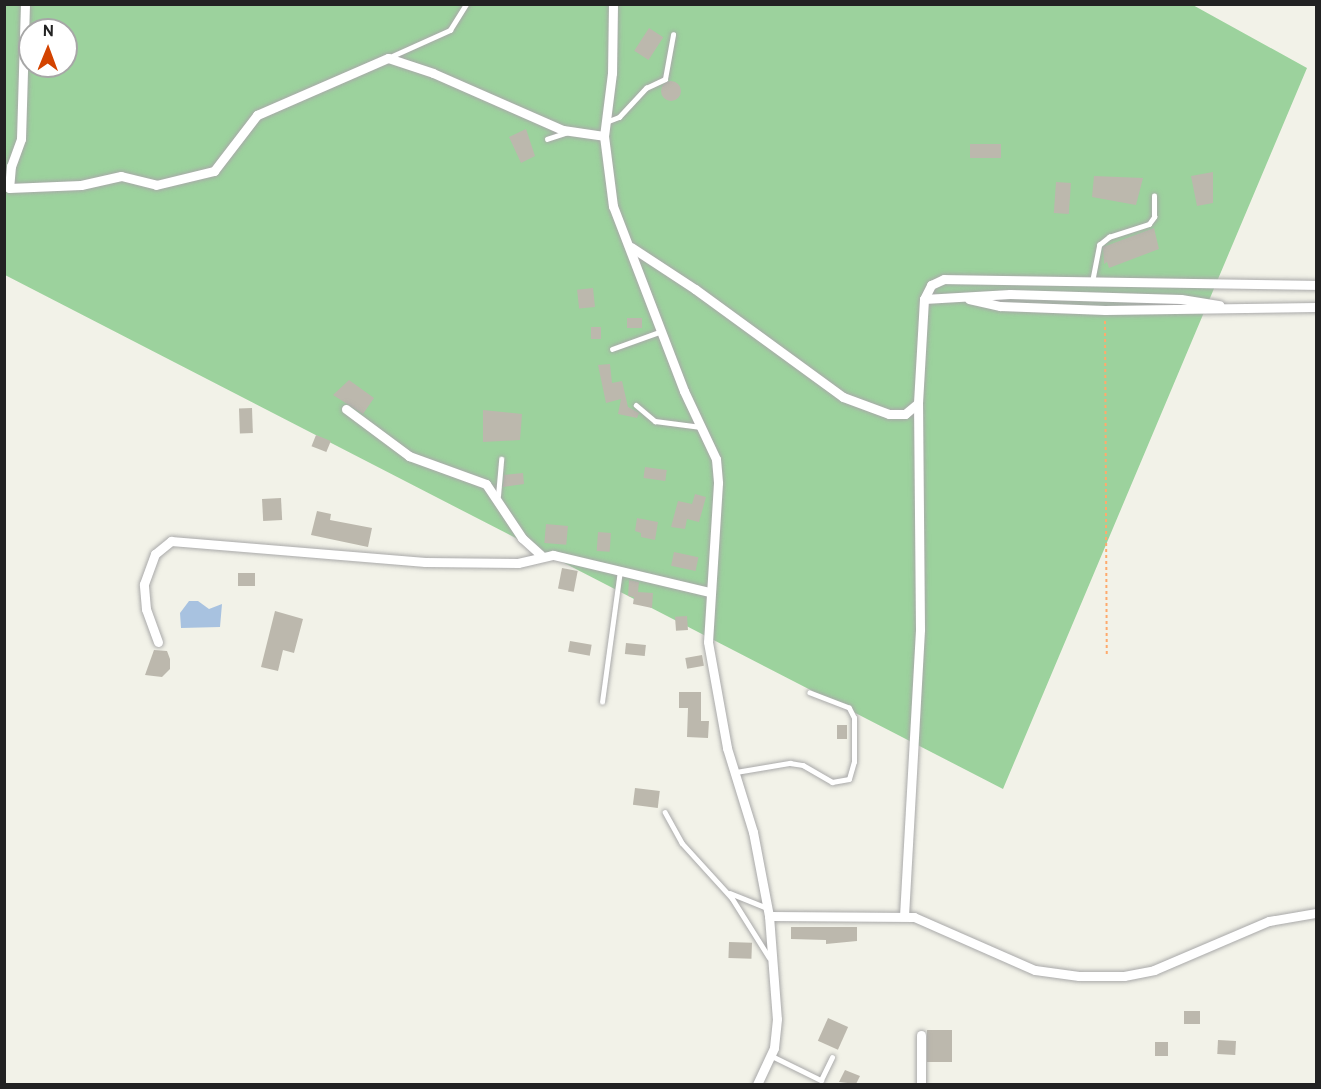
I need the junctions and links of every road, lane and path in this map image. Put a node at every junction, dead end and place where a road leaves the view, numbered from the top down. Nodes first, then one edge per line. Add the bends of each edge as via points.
1 (25, 4) edge
2 (466, 4) edge
3 (613, 4) edge
4 (674, 35) dead end
5 (388, 58) junction
6 (606, 122) junction
7 (569, 132) junction
8 (604, 136) junction
9 (547, 139) dead end
10 (1154, 196) dead end
11 (631, 247) junction
12 (1092, 282) junction
13 (1317, 285) edge
14 (924, 299) junction
15 (969, 299) junction
16 (1223, 306) junction
17 (1317, 307) edge
18 (1105, 310) junction
19 (662, 331) junction
20 (612, 348) dead end
21 (918, 403) junction
22 (636, 405) dead end
23 (346, 409) dead end
24 (701, 427) junction
25 (501, 459) dead end
26 (498, 496) junction
27 (542, 555) junction
28 (620, 568) junction
29 (710, 592) junction
30 (158, 642) dead end
31 (1107, 657) dead end
32 (810, 693) dead end
33 (602, 702) dead end
34 (733, 773) junction
35 (664, 812) dead end
36 (727, 892) junction
37 (768, 912) junction
38 (1317, 913) edge
39 (904, 916) junction
40 (772, 962) junction
41 (921, 1035) dead end
42 (772, 1056) junction
43 (832, 1057) dead end
44 (757, 1084) edge
45 (921, 1084) edge

1 - 5 street via 21,139 11,166 9,188 81,185 121,176 156,185 214,171 257,115
2 - 5 lane via 450,30
3 - 6 street via 612,73
4 - 6 lane via 665,79 646,88 619,117
5 - 7 street
6 - 8 street
7 - 8 street
7 - 9 lane
8 - 11 street via 613,206
10 - 12 lane via 1154,217 1149,224 1109,237 1099,245
11 - 19 street
11 - 21 street via 843,397 889,414 905,414
12 - 13 street
12 - 14 street via 944,279 931,285
14 - 15 street
14 - 21 street
15 - 16 street via 1010,294 1181,298
15 - 18 street via 1007,307
16 - 17 street
16 - 18 street via 1198,310
18 - 31 path
19 - 20 lane
19 - 24 street
21 - 39 street via 920,629
22 - 24 lane via 655,421
23 - 26 street via 410,456 478,479
24 - 29 street via 716,459 718,483
25 - 26 lane
26 - 27 street via 514,528
27 - 28 street
27 - 30 street via 518,563 424,562 171,541 155,554 144,584 146,609
28 - 29 street
28 - 33 lane
29 - 34 street via 710,660
32 - 34 lane via 839,702 849,708 854,718 854,762 849,779 832,782 803,765 790,763
34 - 37 street via 753,832
35 - 36 lane via 682,843
36 - 37 lane
36 - 40 lane
37 - 39 street
37 - 40 street
38 - 39 street via 1269,921 1154,970 1124,976 1079,976 1035,970 925,920
40 - 42 street via 777,1019
41 - 45 street
42 - 43 lane via 820,1080
42 - 44 street

